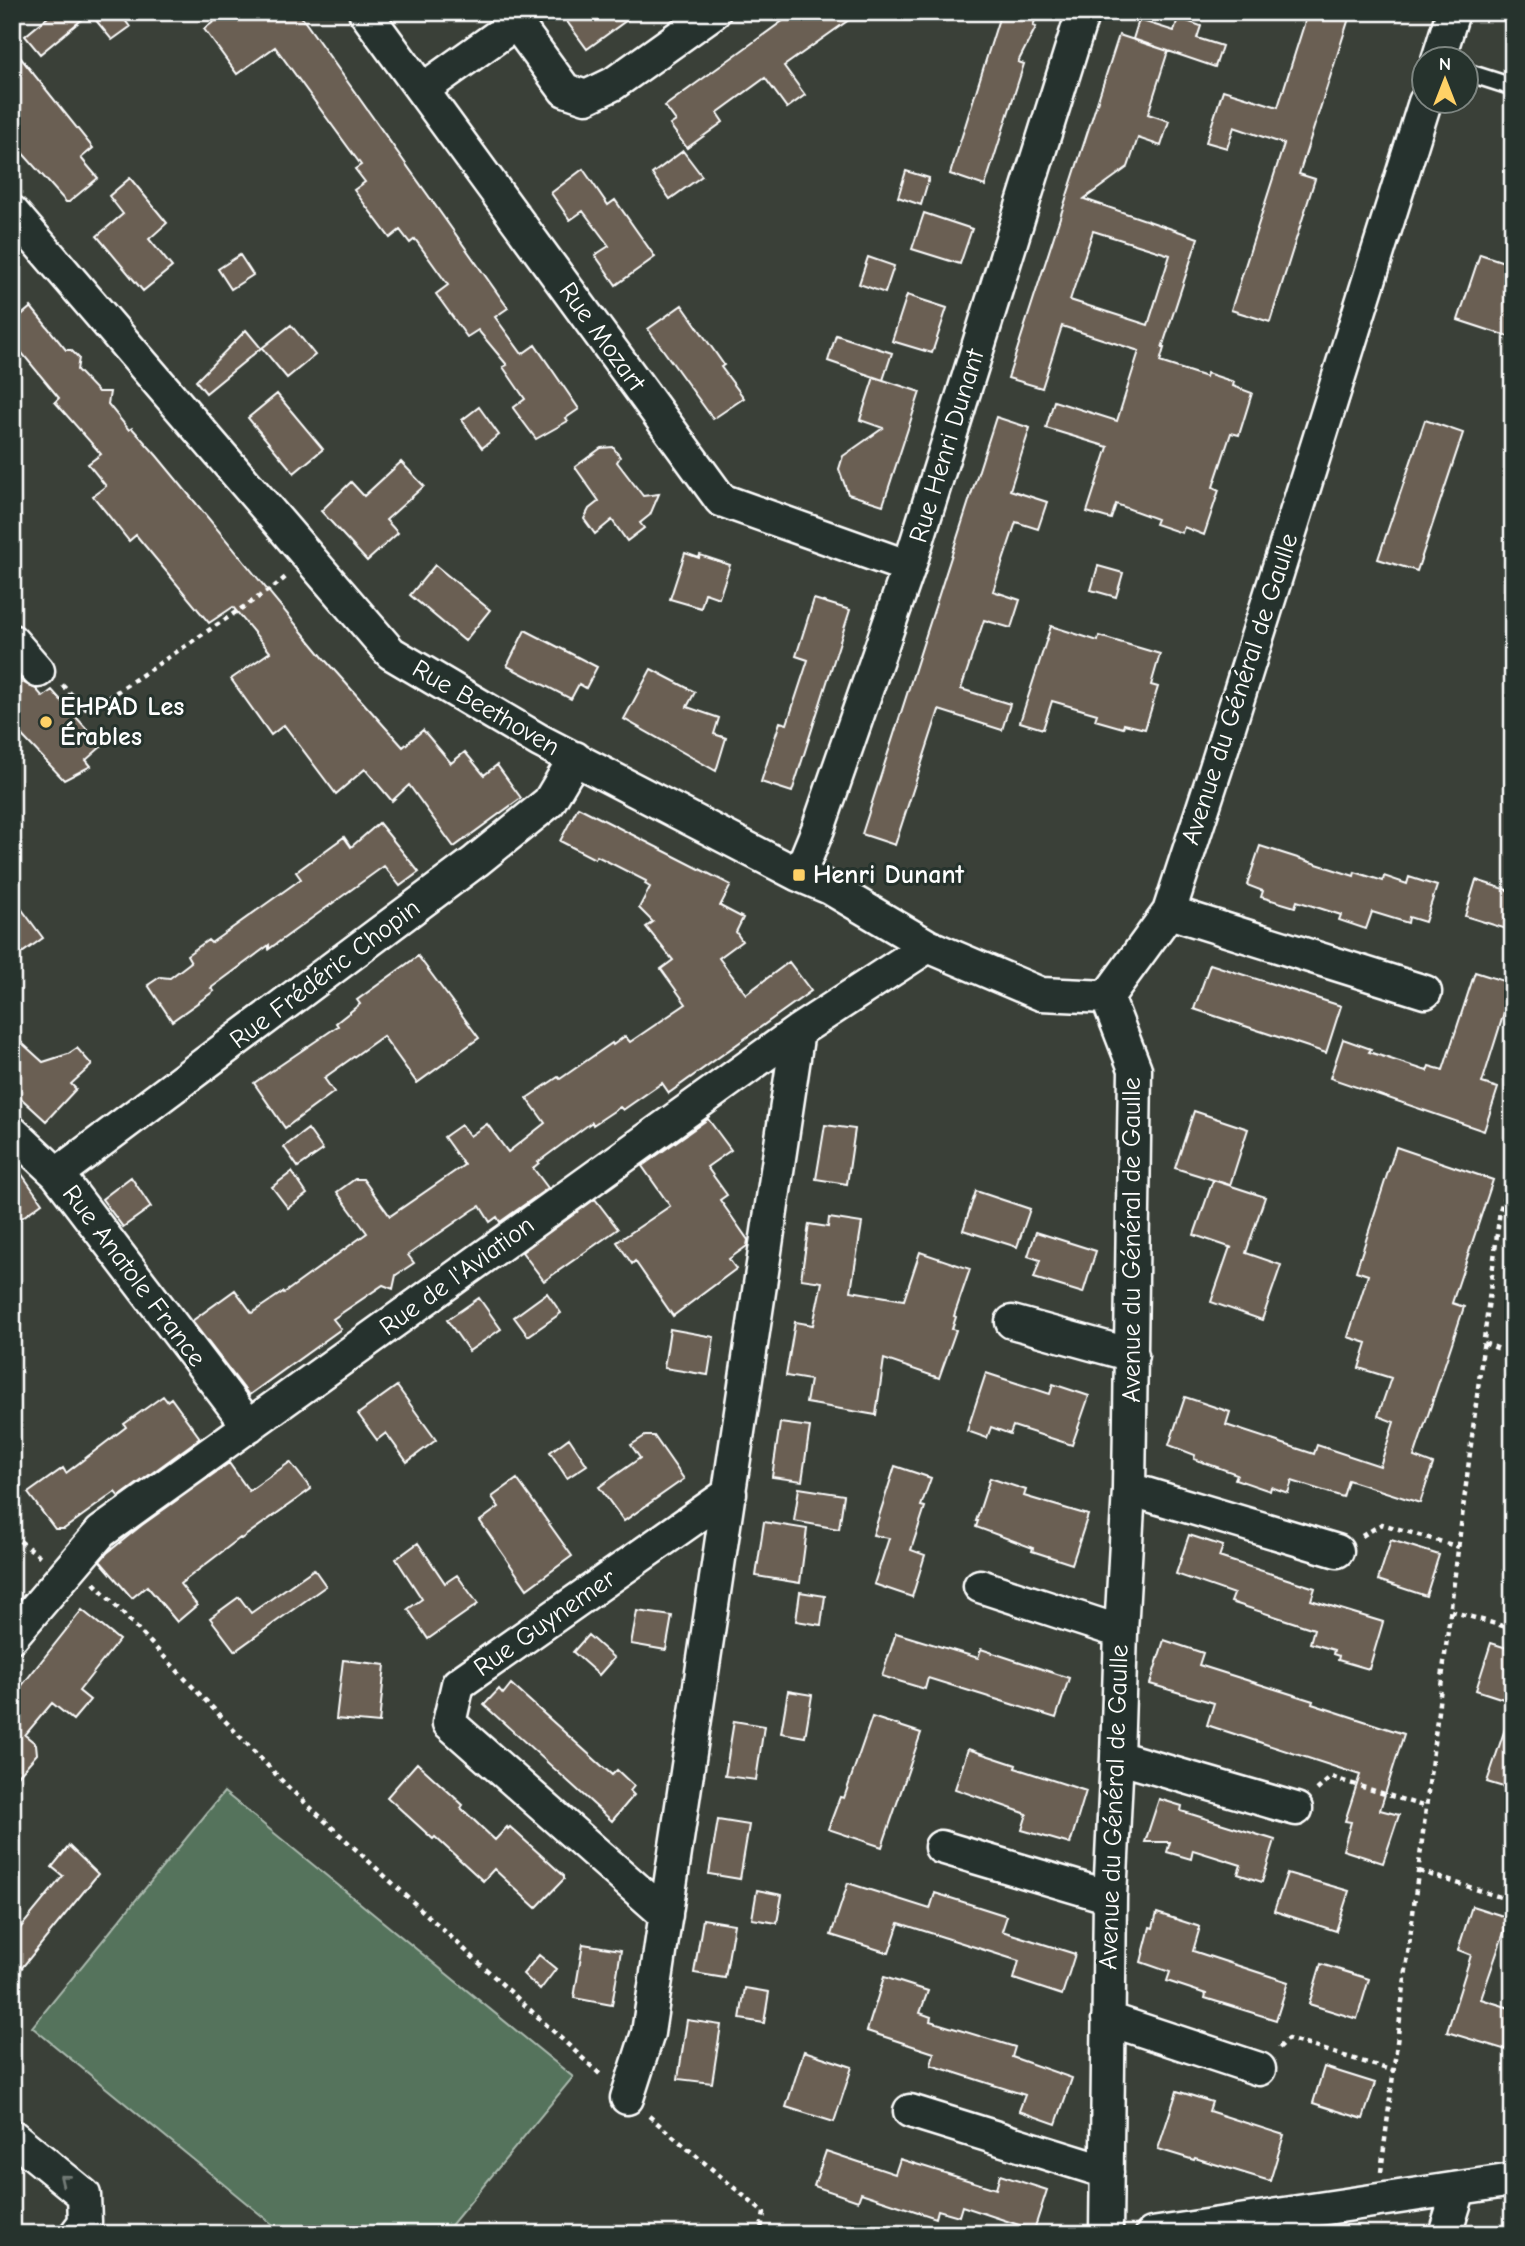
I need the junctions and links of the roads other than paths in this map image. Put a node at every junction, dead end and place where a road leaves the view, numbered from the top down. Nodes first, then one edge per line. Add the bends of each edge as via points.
1 (365, 12) edge
2 (715, 12) edge
3 (1083, 12) edge
4 (1453, 12) edge
5 (522, 18) edge
6 (1442, 46) edge
7 (1480, 77) edge
8 (1513, 87) edge
9 (422, 90) junction
10 (1421, 116) edge
11 (12, 212) edge
12 (909, 567) junction
13 (12, 641) edge
14 (38, 671) road end
15 (575, 758) junction
16 (799, 875) junction
17 (1169, 912) junction
18 (928, 946) junction
19 (1425, 992) dead end
20 (1107, 997) junction
21 (798, 1031) junction
22 (12, 1132) edge
23 (57, 1174) junction
24 (1012, 1322) dead end
25 (1132, 1356) junction
26 (248, 1426) junction
27 (1129, 1489) junction
28 (730, 1493) junction
29 (1338, 1551) road end
30 (980, 1586) dead end
31 (1121, 1632) junction
32 (12, 1636) edge
33 (1117, 1756) junction
34 (1296, 1809) road end
35 (941, 1846) dead end
36 (1110, 1897) junction
37 (666, 1915) junction
38 (1108, 2019) junction
39 (1259, 2069) road end
40 (627, 2098) road end
41 (910, 2111) dead end
42 (12, 2136) edge
43 (1107, 2172) junction
44 (1513, 2180) edge
45 (1459, 2189) junction
46 (76, 2234) edge
47 (1106, 2234) edge
48 (1152, 2234) edge
49 (1445, 2234) edge

1 - 9 street, Rue Mozart
2 - 5 street via 613,84 586,97 565,90
3 - 12 street, Rue Henri Dunant
4 - 6 street
5 - 9 street
7 - 8 lane
9 - 12 street, Rue Mozart via 721,500
10 - 17 street, Avenue du Général de Gaulle
11 - 15 street, Rue Beethoven via 391,653
12 - 16 street, Rue Henri Dunant
13 - 14 street
15 - 16 street, Rue Beethoven
15 - 23 street, Rue Frédéric Chopin via 549,802 476,861
16 - 18 street, Rue Beethoven via 830,888
17 - 19 street
17 - 20 street, Avenue du Général de Gaulle
18 - 20 street, Rue Beethoven via 1041,994
18 - 21 street, Rue de l'Aviation
20 - 25 street, Avenue du Général de Gaulle via 1135,1069
21 - 26 street, Rue de l'Aviation
21 - 28 street
22 - 23 street, Rue Anatole France
23 - 26 street, Rue Anatole France
24 - 25 street
25 - 27 street, Avenue du Général de Gaulle
26 - 32 street, Rue de l'Aviation via 102,1532
27 - 29 street
27 - 31 street, Avenue du Général de Gaulle
28 - 37 street
28 - 37 street, Rue Guynemer via 457,1684 449,1723
30 - 31 street
31 - 33 street, Avenue du Général de Gaulle
33 - 34 street
33 - 36 street, Avenue du Général de Gaulle
35 - 36 street
36 - 38 street, Avenue du Général de Gaulle
37 - 40 street via 648,2033
38 - 39 street
38 - 43 street, Avenue du Général de Gaulle
41 - 43 street
46 -> 42 street via 85,2222 84,2195
43 - 47 street, Avenue du Général de Gaulle
44 - 45 street
45 - 48 street
45 - 49 street

